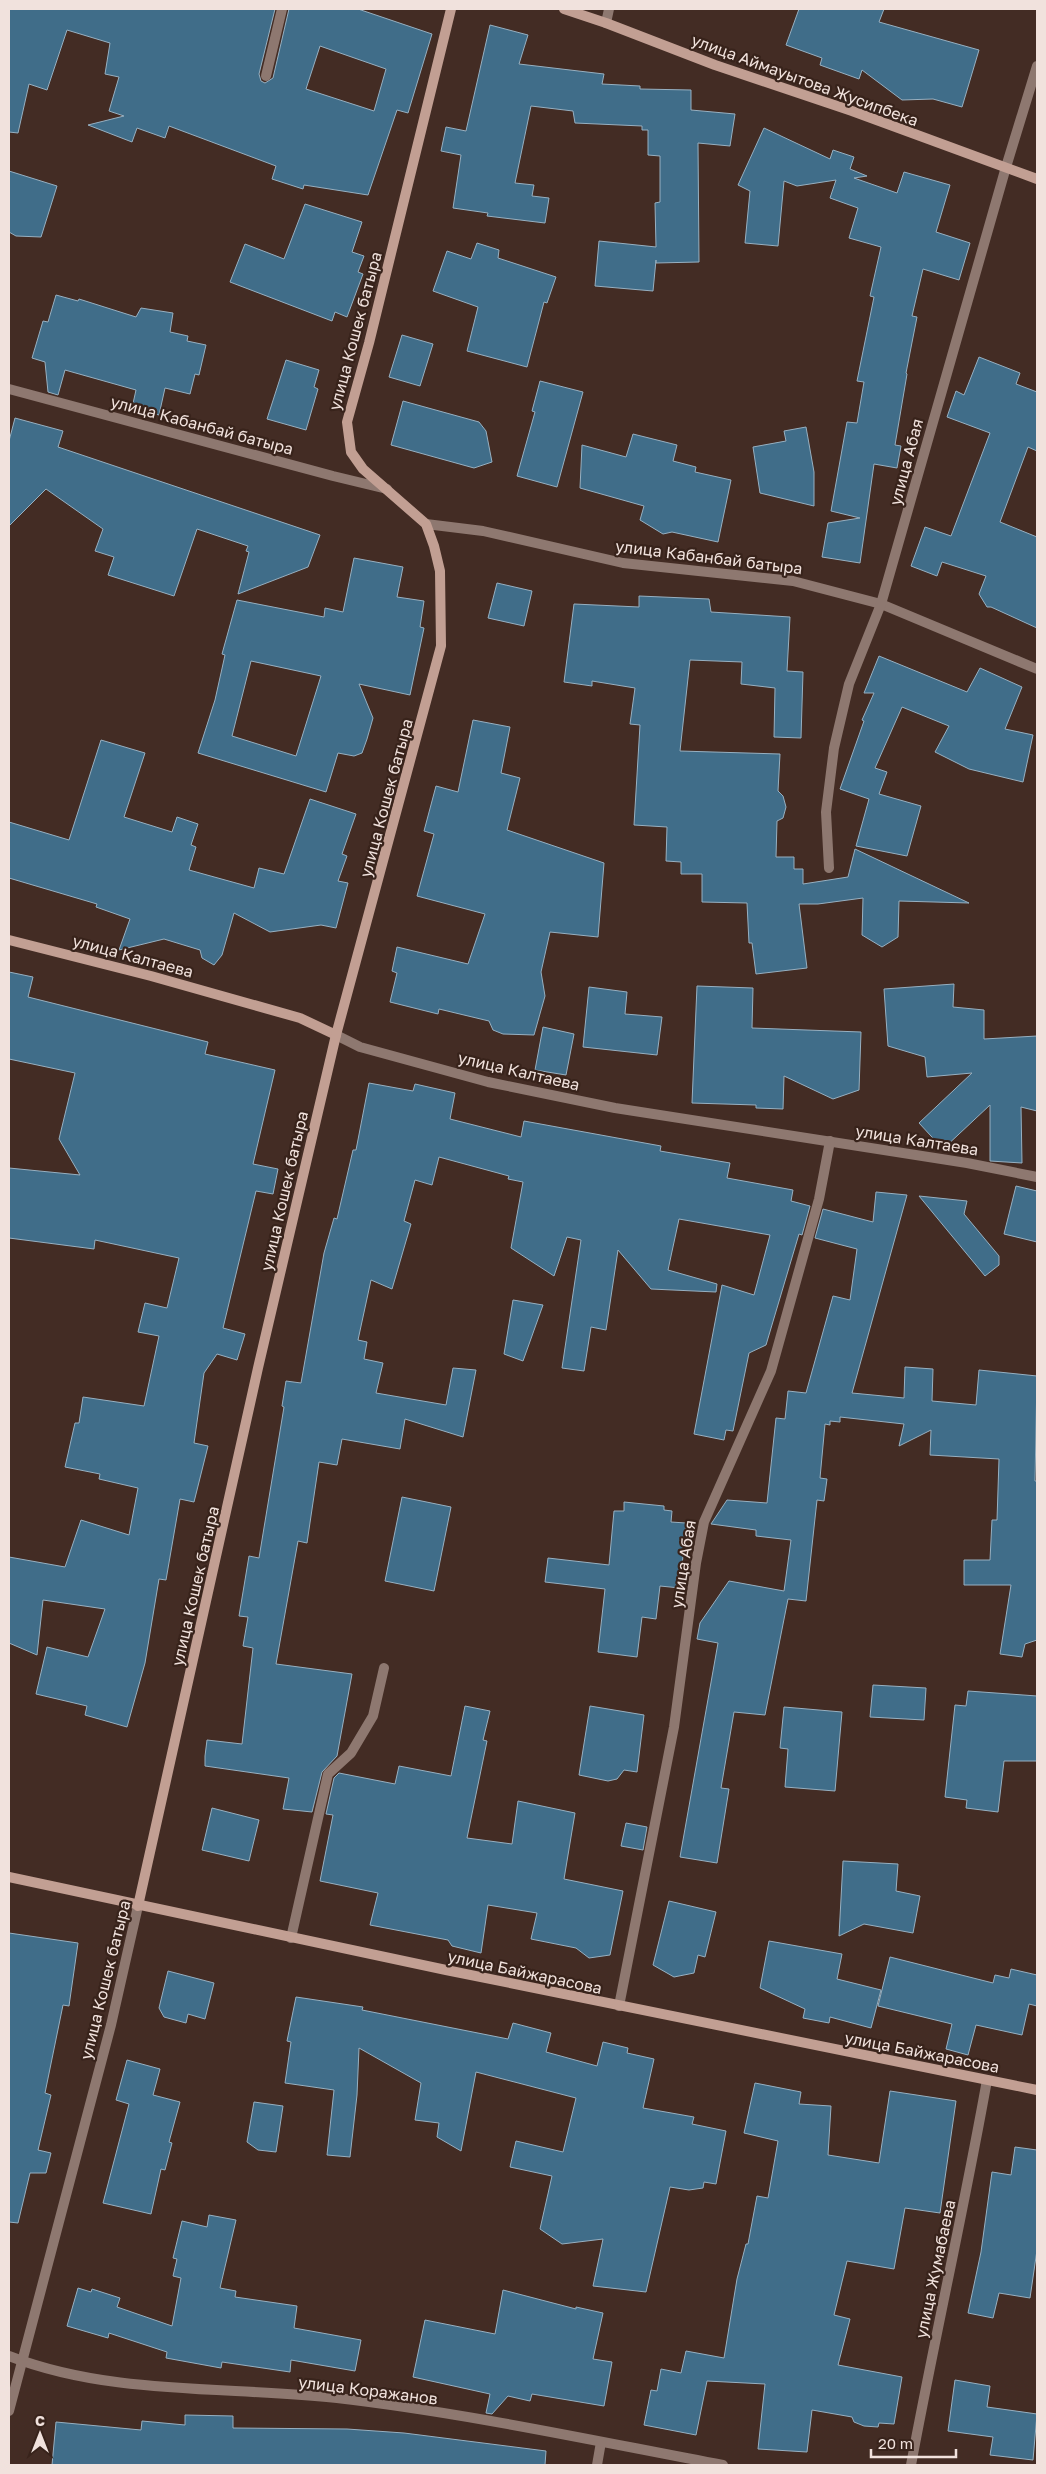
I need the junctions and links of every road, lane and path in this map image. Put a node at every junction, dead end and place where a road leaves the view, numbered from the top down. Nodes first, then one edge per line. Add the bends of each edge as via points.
1 (282, 9) edge
2 (451, 9) edge
3 (564, 9) edge
4 (609, 9) edge
5 (606, 23) junction
6 (1037, 66) edge
7 (266, 76) dead end
8 (1006, 167) junction
9 (1037, 179) edge
10 (9, 389) edge
11 (387, 488) junction
12 (426, 524) junction
13 (881, 604) junction
14 (1037, 669) edge
15 (829, 868) dead end
16 (9, 940) edge
17 (336, 1035) junction
18 (830, 1141) junction
19 (1037, 1177) edge
20 (384, 1668) dead end
21 (9, 1877) edge
22 (138, 1906) junction
23 (291, 1938) junction
24 (619, 2006) junction
25 (987, 2080) junction
26 (1037, 2090) edge
27 (9, 2356) edge
28 (22, 2361) junction
29 (9, 2411) edge
30 (601, 2442) junction
31 (597, 2465) edge
32 (723, 2465) edge
33 (911, 2465) edge

1 - 7 street
2 - 11 street, улица Кошек батыра via 347,422 351,452 364,469
3 - 5 street, улица Аймауытова Жусипбека
4 - 5 street
5 - 8 street, улица Аймауытова Жусипбека via 715,65
6 - 8 street, улица Абая
8 - 9 street, улица Аймауытова Жусипбека
8 - 13 street, улица Абая
10 - 11 street, улица Кабанбай батыра
11 - 12 street, улица Кошек батыра
12 - 13 street, улица Кабанбай батыра via 483,531 623,563 793,581
12 - 17 street, улица Кошек батыра via 440,572 442,646
13 - 14 street, улица Кабанбай батыра
13 - 15 street, улица Абая via 849,684 834,748 826,812
16 - 17 street, улица Калтаева via 300,1018
17 - 18 street, улица Калтаева via 360,1047 488,1082 615,1108
17 - 22 street, улица Кошек батыра
18 - 19 street, улица Калтаева
18 - 24 street, улица Абая via 819,1199 770,1371 704,1522 674,1727
20 - 23 street via 373,1716 351,1753 328,1774
21 - 22 street, улица Байжарасова
22 - 23 street, улица Байжарасова
22 - 28 street, улица Кошек батыра via 111,2025
23 - 24 street, улица Байжарасова
24 - 25 street, улица Байжарасова
25 - 26 street, улица Байжарасова
25 - 33 street, улица Жумабаева
27 - 28 street, улица Коражанов
28 - 29 street, улица Кошек батыра
28 - 30 street, улица Коражанов via 62,2373 128,2382 336,2398
30 - 31 street
30 - 32 street, улица Коражанов

